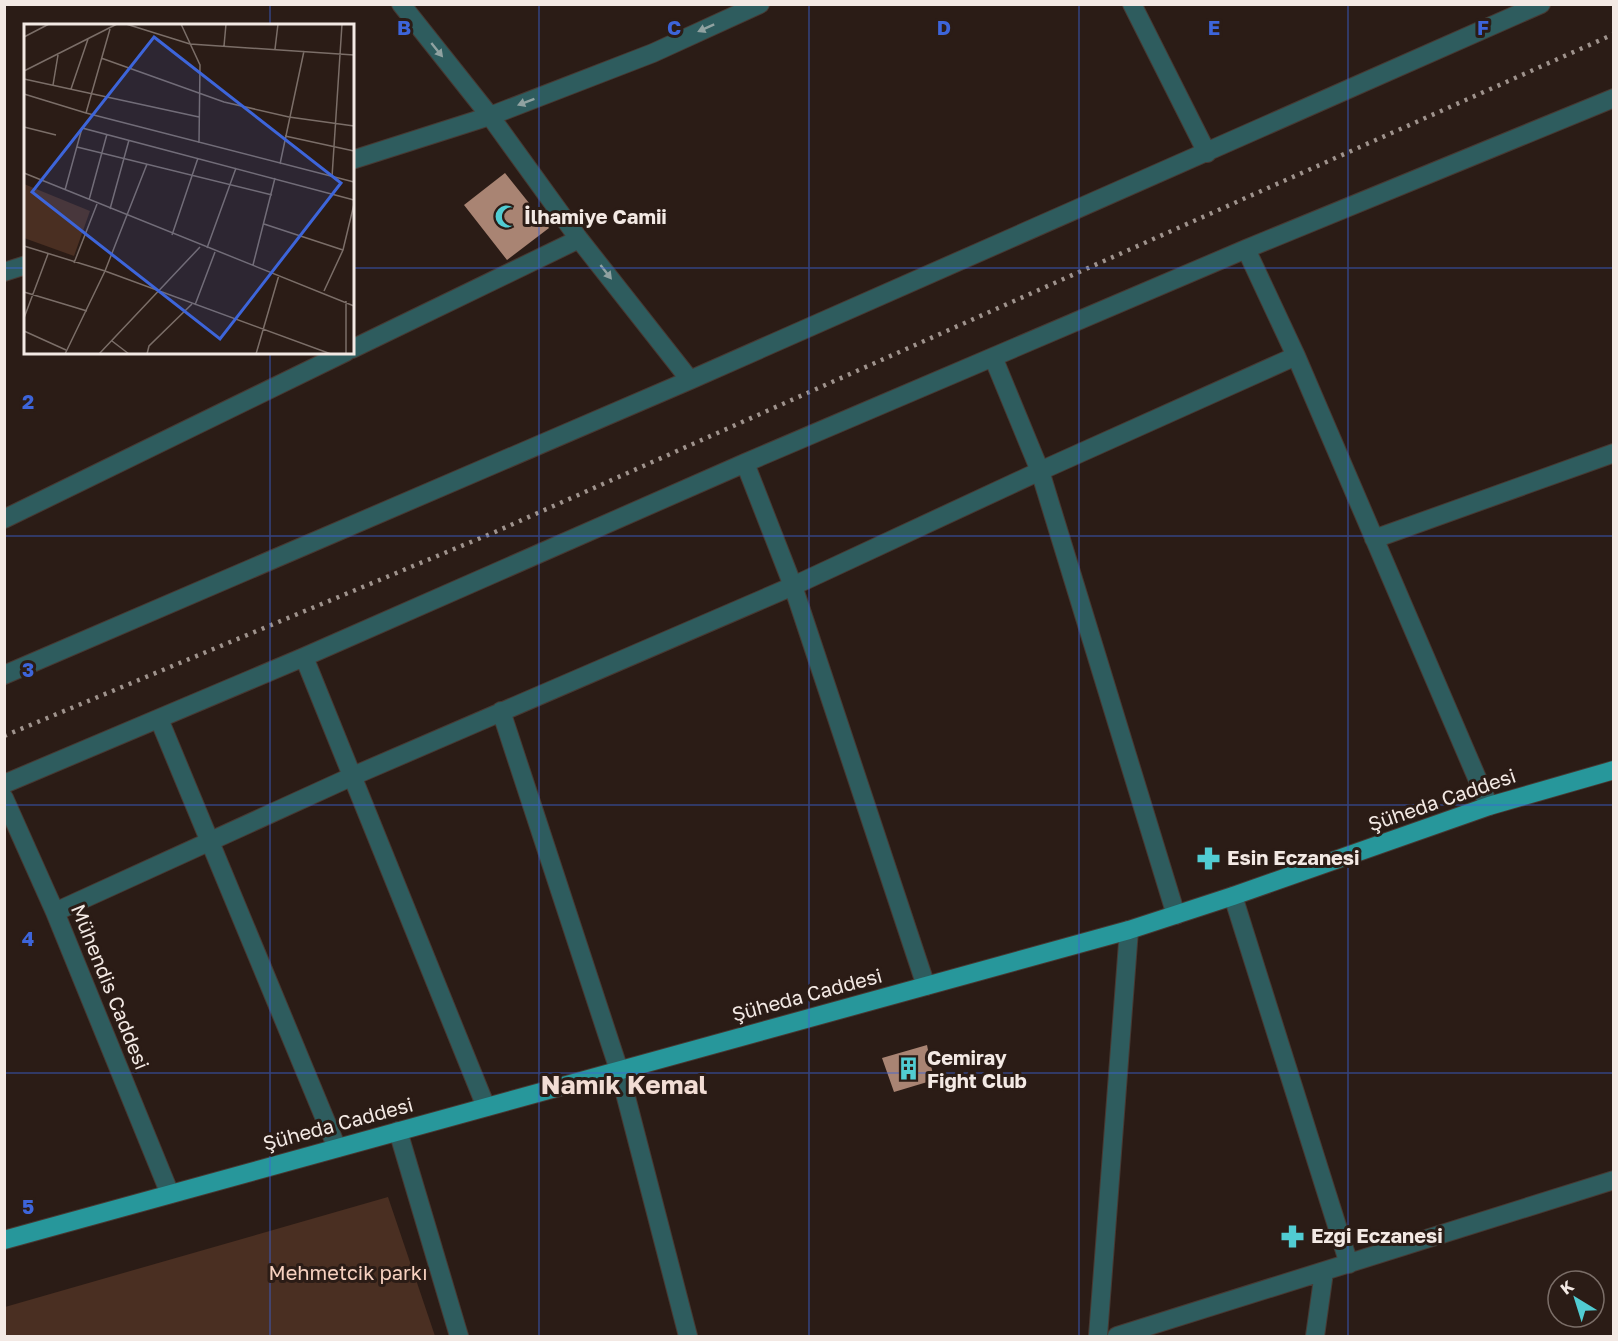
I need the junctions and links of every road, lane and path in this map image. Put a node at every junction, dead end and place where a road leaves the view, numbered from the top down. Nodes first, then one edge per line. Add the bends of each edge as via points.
1 (401, 4) edge
2 (760, 4) edge
3 (1132, 4) edge
4 (1541, 4) edge
5 (1614, 98) edge
6 (490, 116) junction
7 (1207, 153) junction
8 (354, 159) edge
9 (579, 239) junction
10 (1246, 249) junction
11 (24, 266) edge
12 (4, 272) edge
13 (354, 349) edge
14 (342, 354) edge
15 (1296, 356) junction
16 (993, 357) junction
17 (690, 380) junction
18 (1614, 453) edge
19 (745, 463) junction
20 (1040, 471) junction
21 (4, 519) edge
22 (1374, 539) junction
23 (793, 586) junction
24 (304, 657) junction
25 (4, 675) edge
26 (501, 711) junction
27 (159, 719) junction
28 (1614, 770) edge
29 (353, 776) junction
30 (4, 784) edge
31 (4, 798) edge
32 (1489, 806) junction
33 (209, 842) junction
34 (1233, 896) junction
35 (55, 912) junction
36 (1176, 915) junction
37 (1129, 930) junction
38 (926, 986) junction
39 (620, 1070) junction
40 (486, 1107) junction
41 (398, 1131) junction
42 (337, 1148) junction
43 (1614, 1180) edge
44 (170, 1194) junction
45 (4, 1240) edge
46 (1349, 1264) junction
47 (1324, 1272) junction
48 (459, 1336) edge
49 (688, 1336) edge
50 (1098, 1336) edge
51 (1117, 1336) edge
52 (1315, 1336) edge

1 -> 6 street
2 -> 6 street via 653,53
3 - 7 street
4 - 7 street
5 - 10 street
6 - 8 street
6 - 9 street
7 - 17 street
9 - 13 street
9 -> 17 street
10 - 15 street
10 - 16 street
11 - 12 street
14 - 21 street
15 - 20 street
15 - 22 street
16 - 19 street
16 - 20 street
17 - 25 street
18 - 22 street
19 - 23 street
19 - 24 street
20 - 23 street
20 - 36 street
22 - 32 street
23 - 26 street
23 - 38 street
24 - 27 street
24 - 29 street
26 - 29 street
26 - 39 street
27 - 30 street
27 - 33 street
28 - 32 main road, Şüheda Caddesi
29 - 33 street
29 - 40 street
31 - 35 street, Mühendis Caddesi
32 - 34 main road, Şüheda Caddesi
33 - 35 street
33 - 42 street
34 - 36 main road, Şüheda Caddesi
34 - 46 street
35 - 44 street, Mühendis Caddesi
36 - 37 main road, Şüheda Caddesi
37 - 38 main road, Şüheda Caddesi
37 - 50 street
38 - 39 main road, Şüheda Caddesi
39 - 40 main road, Şüheda Caddesi
39 - 49 street
40 - 41 main road, Şüheda Caddesi
41 - 42 main road, Şüheda Caddesi
41 - 48 street
42 - 44 main road, Şüheda Caddesi
43 - 46 street
44 - 45 main road, Şüheda Caddesi
46 - 47 street
47 - 51 street
47 - 52 street

